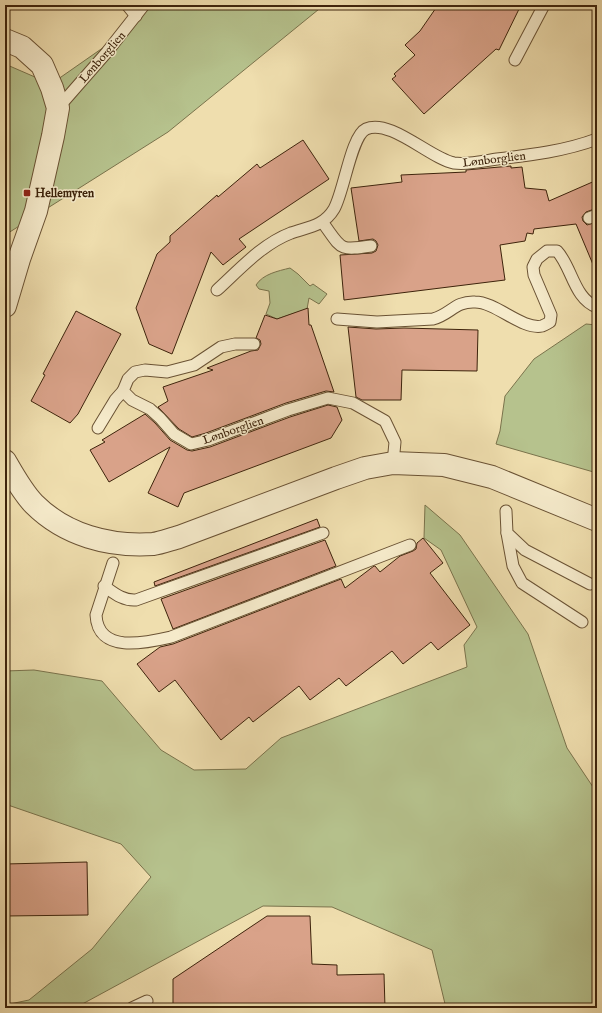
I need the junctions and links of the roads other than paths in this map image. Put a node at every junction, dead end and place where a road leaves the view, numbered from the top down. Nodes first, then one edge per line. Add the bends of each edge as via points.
1 (127, 5) edge
2 (144, 5) edge
3 (544, 5) edge
4 (136, 16) junction
5 (5, 40) edge
6 (515, 60) dead end
7 (58, 108) junction
8 (597, 139) edge
9 (323, 223) junction
10 (371, 246) dead end
11 (217, 290) dead end
12 (5, 306) edge
13 (597, 307) edge
14 (336, 319) dead end
15 (254, 344) dead end
16 (123, 391) junction
17 (98, 428) dead end
18 (5, 461) edge
19 (393, 463) junction
20 (506, 510) dead end
21 (597, 520) edge
22 (323, 533) dead end
23 (507, 533) junction
24 (410, 546) dead end
25 (113, 563) dead end
26 (590, 584) dead end
27 (104, 586) junction
28 (582, 622) dead end
29 (147, 1001) dead end
30 (132, 1008) edge

1 - 4 lane
2 - 4 lane, Lønborglien
3 - 6 lane
4 - 7 lane, Lønborglien
5 - 7 street via 22,47 42,65
7 - 12 street via 36,211
8 - 9 lane, Lønborglien via 554,151 455,163 403,136 388,130 368,128 357,139 334,210
9 - 10 lane via 338,244 344,248
9 - 11 lane via 278,239 264,248
13 - 14 lane via 588,303 557,251 547,251 537,259 533,267 551,315 550,322 543,326 525,323 486,303 477,302 456,305 434,320 376,322
15 - 16 lane via 221,347 194,365 167,372 135,372 128,379
16 - 17 lane
16 - 19 lane, Lønborglien via 132,400 150,409 174,434 191,444 328,398 353,403 385,421 395,442
18 - 19 street via 33,504 60,525 86,537 117,543 153,544 179,537 365,468
19 - 21 street via 444,465 492,477
20 - 23 lane
22 - 27 lane via 136,600 123,599
23 - 26 lane via 525,550
23 - 28 lane via 513,566 522,584
24 - 27 lane via 171,637 153,641 121,643 113,641 99,631 96,615
25 - 27 lane
29 - 30 lane

